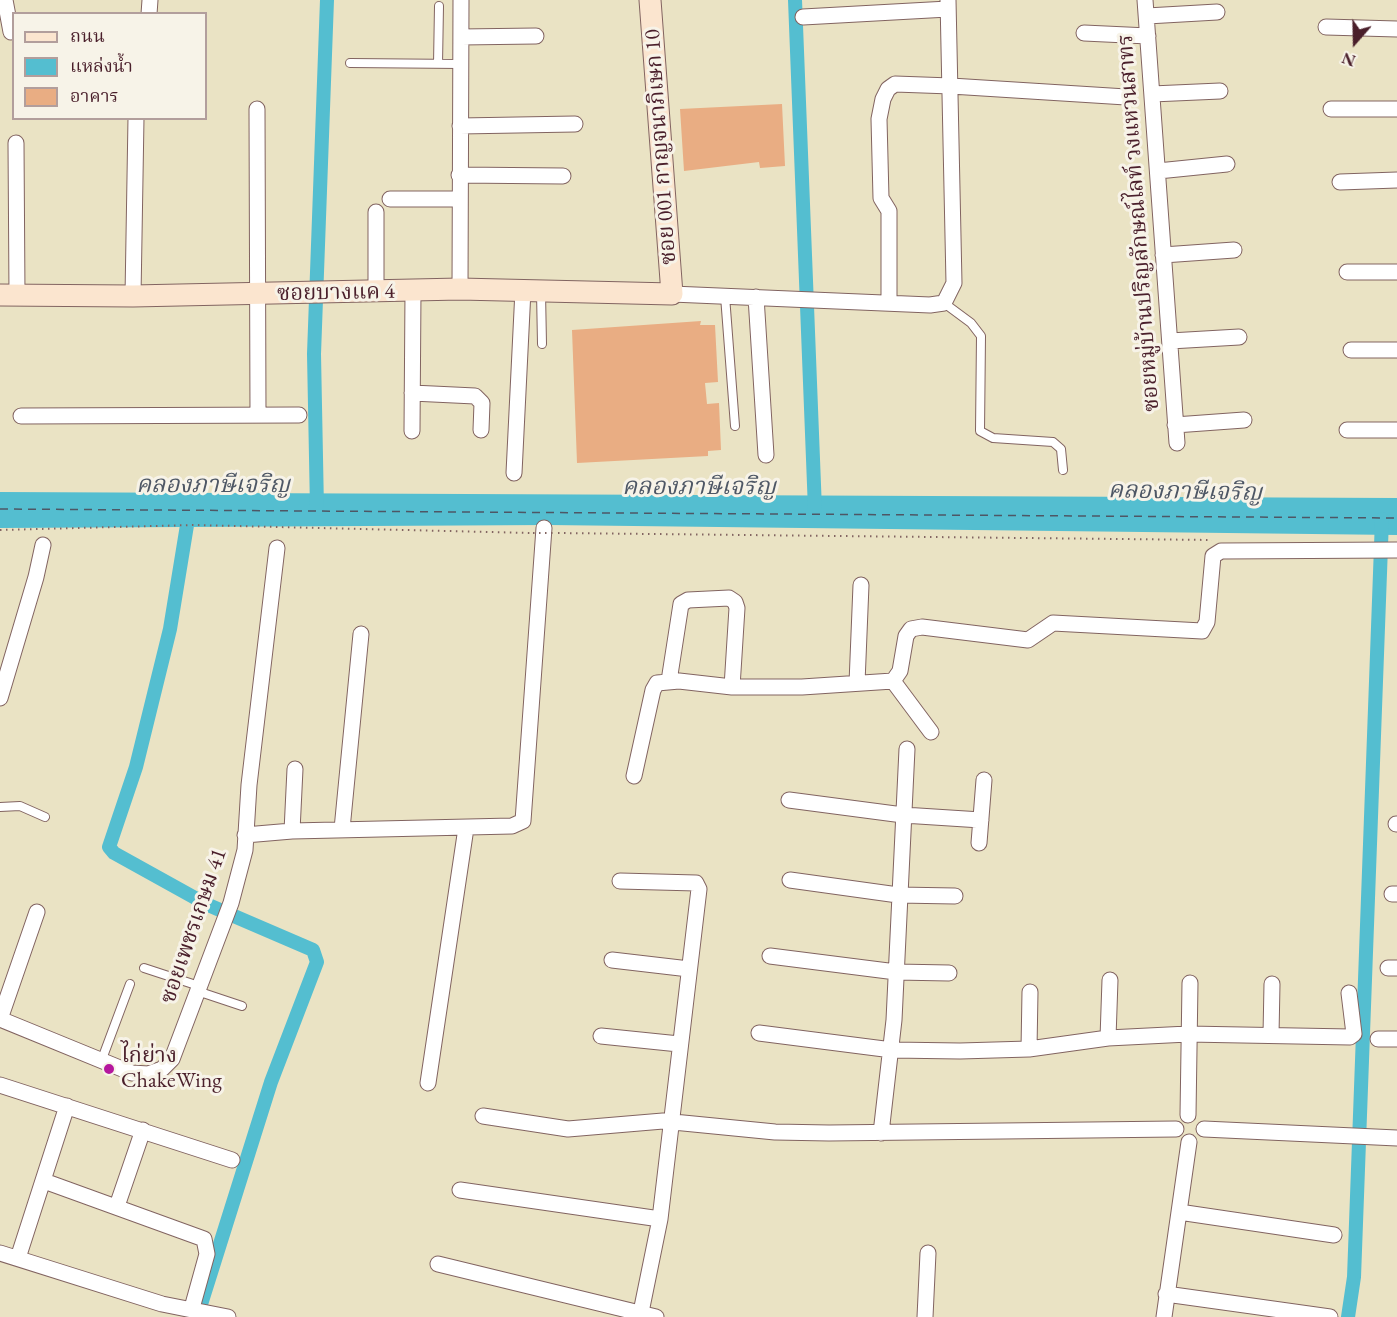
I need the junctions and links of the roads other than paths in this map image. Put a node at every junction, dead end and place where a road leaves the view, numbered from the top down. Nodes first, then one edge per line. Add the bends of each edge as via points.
1 (5, 0) edge
2 (461, 0) edge
3 (650, 0) edge
4 (1145, 0) edge
5 (948, 5) edge
6 (439, 6) dead end
7 (864, 7) edge
8 (1217, 12) dead end
9 (1147, 16) junction
10 (803, 17) dead end
11 (1326, 27) dead end
12 (1397, 29) edge
13 (11, 32) dead end
14 (1084, 33) dead end
15 (536, 36) dead end
16 (1148, 36) junction
17 (461, 37) junction
18 (351, 63) dead end
19 (438, 64) junction
20 (462, 64) junction
21 (951, 86) junction
22 (1220, 91) dead end
23 (1152, 94) junction
24 (1126, 97) dead end
25 (257, 109) dead end
26 (1331, 109) dead end
27 (1397, 109) edge
28 (136, 120) edge
29 (575, 124) dead end
30 (460, 126) junction
31 (16, 143) dead end
32 (1227, 164) dead end
33 (1158, 171) junction
34 (459, 175) junction
35 (563, 176) dead end
36 (1397, 180) edge
37 (1340, 182) dead end
38 (390, 199) dead end
39 (459, 199) junction
40 (376, 212) dead end
41 (1234, 250) dead end
42 (1163, 255) junction
43 (1347, 272) dead end
44 (1397, 272) edge
45 (460, 289) junction
46 (532, 290) junction
47 (376, 292) junction
48 (413, 292) junction
49 (256, 294) junction
50 (672, 294) junction
51 (8, 295) edge
52 (133, 296) junction
53 (725, 296) junction
54 (756, 297) junction
55 (889, 303) junction
56 (944, 303) junction
57 (1239, 337) dead end
58 (1170, 341) junction
59 (542, 344) dead end
60 (1351, 350) dead end
61 (1397, 350) edge
62 (412, 393) junction
63 (258, 415) junction
64 (299, 415) dead end
65 (21, 416) dead end
66 (1244, 420) dead end
67 (1175, 425) junction
68 (735, 426) dead end
69 (482, 430) dead end
70 (1347, 430) dead end
71 (1397, 430) edge
72 (412, 431) dead end
73 (1177, 443) dead end
74 (766, 455) dead end
75 (1063, 470) dead end
76 (513, 473) dead end
77 (544, 532) road end
78 (43, 545) dead end
79 (277, 549) dead end
80 (1397, 550) edge
81 (861, 585) dead end
82 (361, 634) dead end
83 (5, 659) edge
84 (669, 681) junction
85 (893, 681) junction
86 (857, 683) junction
87 (732, 687) junction
88 (0, 698) edge
89 (931, 732) dead end
90 (907, 749) dead end
91 (296, 769) dead end
92 (634, 776) dead end
93 (984, 780) dead end
94 (789, 800) dead end
95 (0, 807) edge
96 (903, 815) junction
97 (45, 817) dead end
98 (981, 820) junction
99 (466, 828) junction
100 (342, 829) junction
101 (292, 831) junction
102 (245, 835) junction
103 (979, 843) dead end
104 (790, 880) dead end
105 (620, 881) dead end
106 (898, 895) junction
107 (955, 896) dead end
108 (37, 912) dead end
109 (770, 956) dead end
110 (612, 960) dead end
111 (144, 968) dead end
112 (689, 969) junction
113 (896, 972) junction
114 (950, 973) dead end
115 (1110, 980) dead end
116 (1190, 983) dead end
117 (130, 984) dead end
118 (1272, 984) dead end
119 (198, 988) junction
120 (1030, 992) dead end
121 (1349, 993) dead end
122 (242, 1006) dead end
123 (0, 1019) edge
124 (759, 1033) dead end
125 (1188, 1034) junction
126 (1271, 1035) junction
127 (601, 1036) dead end
128 (1108, 1038) junction
129 (1378, 1039) dead end
130 (1397, 1040) edge
131 (679, 1044) junction
132 (1029, 1048) junction
133 (892, 1050) junction
134 (102, 1059) junction
135 (428, 1083) dead end
136 (1, 1090) edge
137 (67, 1106) junction
138 (1188, 1115) junction
139 (483, 1116) dead end
140 (672, 1122) junction
141 (1176, 1129) junction
142 (1204, 1129) junction
143 (143, 1130) junction
144 (881, 1133) junction
145 (1397, 1138) edge
146 (1189, 1142) junction
147 (232, 1160) dead end
148 (44, 1181) junction
149 (460, 1190) dead end
150 (117, 1206) junction
151 (1179, 1212) junction
152 (660, 1220) junction
153 (1334, 1235) dead end
154 (0, 1253) edge
155 (928, 1253) dead end
156 (18, 1258) junction
157 (438, 1264) dead end
158 (1166, 1294) junction
159 (192, 1308) junction
160 (640, 1315) edge
161 (228, 1317) edge
162 (656, 1317) edge
163 (925, 1317) edge
164 (1164, 1317) edge
165 (1330, 1317) edge

1 - 13 street
2 - 17 street
3 - 50 street, ซอย 001 กาญจนาภิเษก 10
4 - 9 street, ซอยหมู่บ้านปริญลักษณ์ไลท์ วงแหวนสาทร
5 - 7 street
5 - 21 street
6 - 19 lane
7 - 10 street
8 - 9 street
9 - 16 street, ซอยหมู่บ้านปริญลักษณ์ไลท์ วงแหวนสาทร
11 - 12 street
14 - 16 street
15 - 17 street
16 - 23 street, ซอยหมู่บ้านปริญลักษณ์ไลท์ วงแหวนสาทร
17 - 20 street
18 - 19 lane
19 - 20 lane
20 - 30 street
21 - 24 street
21 - 55 street via 895,84 882,99 881,198 889,212
21 - 56 street via 954,283
22 - 23 street
23 - 33 street, ซอยหมู่บ้านปริญลักษณ์ไลท์ วงแหวนสาทร
25 - 49 street
26 - 27 street
28 - 52 street
29 - 30 street
30 - 34 street
31 - 51 street
32 - 33 street
33 - 42 street, ซอยหมู่บ้านปริญลักษณ์ไลท์ วงแหวนสาทร
34 - 35 street
34 - 39 street
36 - 37 street
38 - 39 street
39 - 45 street
40 - 47 street
41 - 42 street
42 - 58 street, ซอยหมู่บ้านปริญลักษณ์ไลท์ วงแหวนสาทร
43 - 44 street
45 - 46 street, ซอยบางแค 4
45 - 48 street, ซอยบางแค 4
46 - 50 street, ซอยบางแค 4
46 - 59 lane
46 - 76 street
47 - 48 street, ซอยบางแค 4
47 - 49 street, ซอยบางแค 4
48 - 62 street
49 - 52 street, ซอยบางแค 4
49 - 63 street
50 - 53 street
51 - 52 street, ซอยบางแค 4
53 - 54 street
53 - 68 lane
54 - 55 street
54 - 74 street
55 - 56 street
56 - 75 lane via 971,323 981,336 982,434 1053,442 1061,448
57 - 58 street
58 - 67 street, ซอยหมู่บ้านปริญลักษณ์ไลท์ วงแหวนสาทร
60 - 61 street
62 - 69 street via 475,396 482,403
62 - 72 street
63 - 64 street
63 - 65 street
66 - 67 street
67 - 73 street, ซอยหมู่บ้านปริญลักษณ์ไลท์ วงแหวนสาทร
70 - 71 street
77 - 99 street via 526,815 512,826
78 - 83 street
79 - 102 street, ซอยเพชรเกษม 41
80 - 85 street via 1221,551 1213,556 1207,622 1202,631 1053,623 1028,640 922,627 906,636 900,671
81 - 86 street
82 - 100 street
83 - 88 street
84 - 87 street
84 - 87 street via 681,604 688,600 729,598 737,608
84 - 92 street via 657,683 653,690
85 - 86 street
85 - 89 street
86 - 87 street
90 - 96 street
91 - 101 street
93 - 98 street
94 - 96 street
95 - 97 lane via 20,806
96 - 98 street
96 - 106 street
98 - 103 street
99 - 100 street
99 - 135 street
100 - 101 street
101 - 102 street
102 - 119 street, ซอยเพชรเกษม 41 via 245,850 231,903
104 - 106 street
105 - 112 street via 696,883 699,889
106 - 107 street
106 - 113 street
108 - 123 street
109 - 113 street
110 - 112 street
111 - 119 lane
112 - 131 street
113 - 114 street
113 - 133 street
115 - 128 street
116 - 125 street
117 - 134 lane
118 - 126 street
119 - 122 lane
119 - 134 street, ซอยเพชรเกษม 41 via 172,1059 162,1069 148,1074 132,1073
120 - 132 street
121 - 126 street via 1353,1036
123 - 134 street, ซอยเพชรเกษม 41
124 - 133 street
125 - 126 street
125 - 128 street
125 - 138 street
127 - 131 street
128 - 132 street
129 - 130 street
131 - 140 street
132 - 133 street
133 - 144 street
136 - 137 street
137 - 143 street
137 - 148 street
138 - 141 street via 1179,1120
138 - 142 street via 1198,1118
139 - 140 street via 568,1129
140 - 144 street via 775,1132
140 - 152 street
141 - 144 street
141 - 146 street via 1181,1139
142 - 145 street
142 - 146 street via 1201,1138
143 - 147 street
143 - 150 street
146 - 151 street
148 - 150 street
148 - 156 street
149 - 152 street
150 - 159 street via 204,1239 207,1254
151 - 153 street
151 - 158 street
152 - 160 street
154 - 156 street
155 - 163 street
156 - 159 street via 162,1304
157 - 160 street
158 - 164 street
158 - 165 street
159 - 161 street
160 - 162 street

